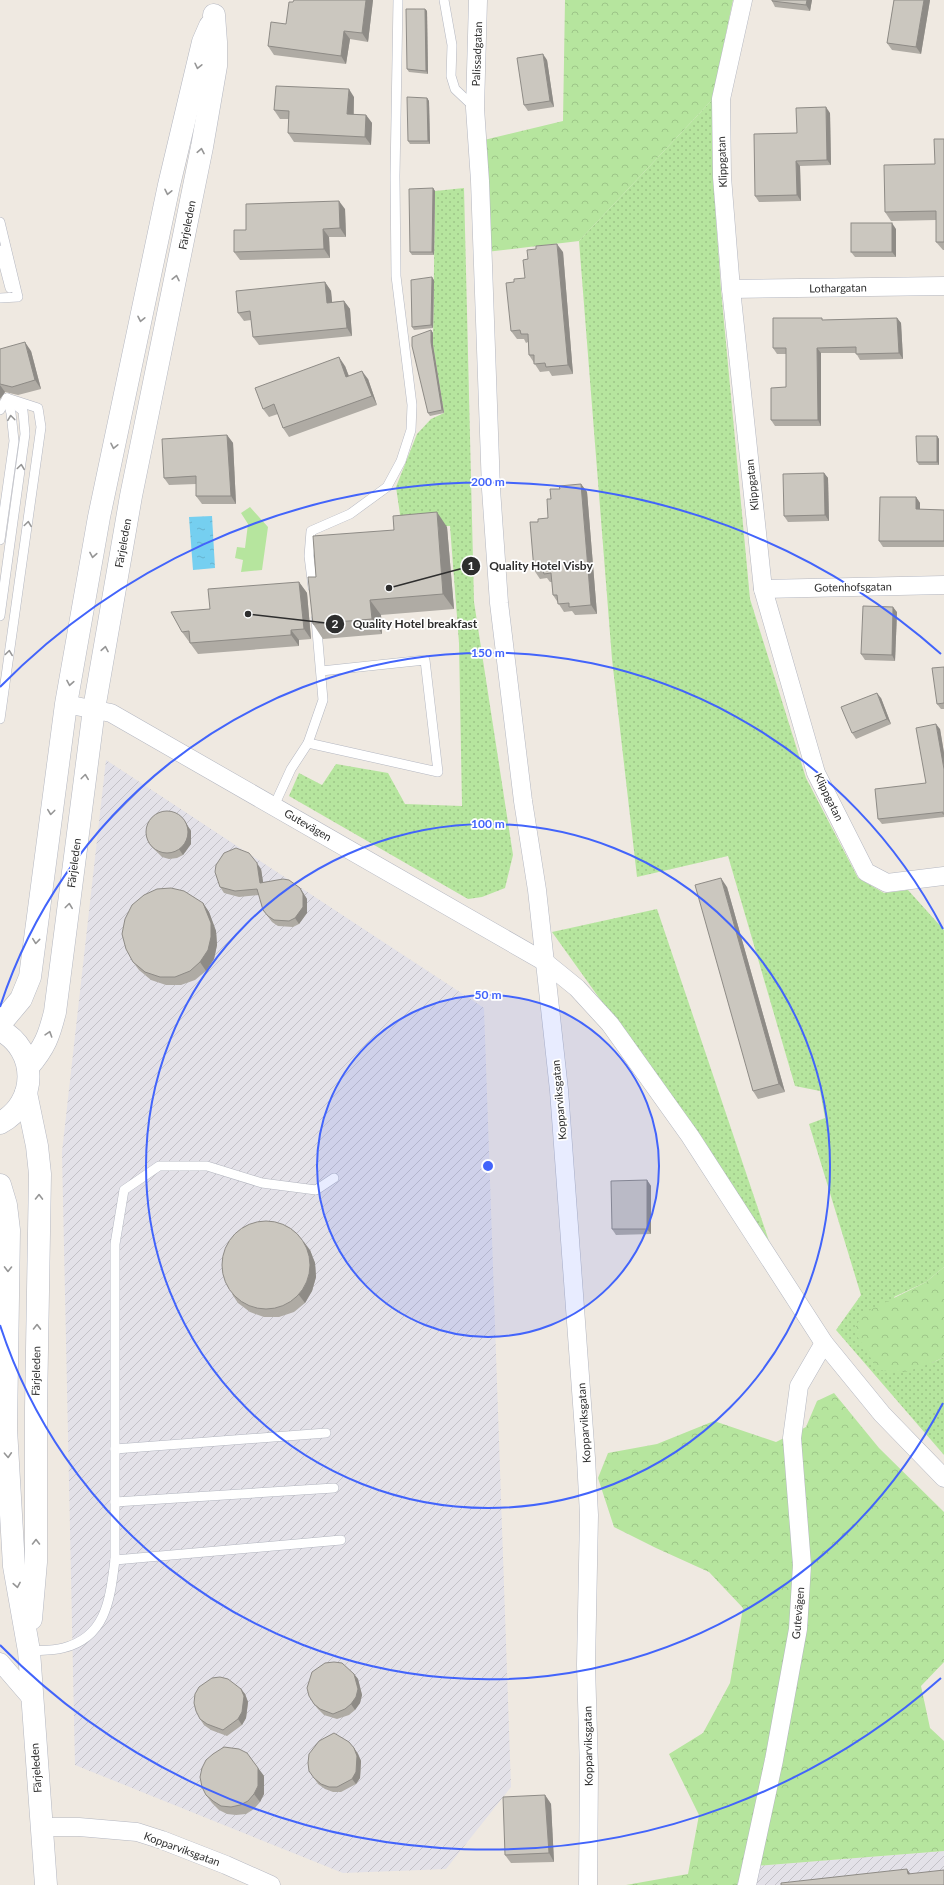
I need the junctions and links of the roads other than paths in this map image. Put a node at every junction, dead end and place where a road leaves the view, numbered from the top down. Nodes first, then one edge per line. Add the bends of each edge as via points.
1 (398, 0) edge
2 (444, 0) edge
3 (478, 0) edge
4 (743, 0) edge
5 (215, 8) edge
6 (475, 108) junction
7 (0, 222) edge
8 (0, 250) edge
9 (944, 286) edge
10 (732, 290) junction
11 (12, 297) junction
12 (0, 298) edge
13 (2, 402) edge
14 (0, 410) edge
15 (0, 540) edge
16 (944, 585) edge
17 (763, 589) junction
18 (0, 616) edge
19 (321, 671) junction
20 (66, 704) junction
21 (94, 709) junction
22 (0, 719) edge
23 (308, 743) junction
24 (274, 806) junction
25 (944, 876) edge
26 (545, 962) junction
27 (0, 1024) edge
28 (0, 1030) edge
29 (28, 1067) junction
30 (26, 1093) junction
31 (0, 1123) edge
32 (334, 1178) dead end
33 (0, 1185) edge
34 (824, 1343) junction
35 (326, 1433) dead end
36 (115, 1449) junction
37 (944, 1478) edge
38 (334, 1488) dead end
39 (115, 1502) junction
40 (341, 1540) dead end
41 (115, 1560) junction
42 (28, 1651) junction
43 (0, 1662) edge
44 (32, 1699) junction
45 (41, 1827) junction
46 (46, 1885) edge
47 (271, 1885) edge
48 (588, 1885) edge
49 (747, 1885) edge

1 - 19 lane via 396,276 412,405 411,430 401,461 387,487 350,514 311,530 310,556
2 - 6 lane via 452,45 451,76 455,89
3 - 6 street, Palissadgatan
4 - 10 street, Klippgatan via 721,99 722,177
5 -> 20 street, Färjeleden via 204,42 168,192 99,517
21 -> 5 street, Färjeleden via 131,496 216,66
6 - 26 street, Palissadgatan via 491,489 499,603
7 - 11 lane via 18,297
8 - 11 lane
9 - 10 street, Lothargatan
10 - 17 street, Klippgatan
11 - 12 lane
13 - 14 lane
15 -> 13 lane via 14,441 11,413
18 -> 13 lane via 25,434 23,411
22 -> 13 lane via 41,427 38,408
16 - 17 street, Gotenhofsgatan
17 - 25 street, Klippgatan via 816,773 866,872 888,883
19 - 23 lane via 323,700
19 - 23 lane via 425,660 438,772
20 - 21 street, Gutevägen
20 -> 27 street, Färjeleden via 30,977 21,999
21 - 24 street, Gutevägen via 111,712
29 -> 21 street, Färjeleden via 48,1038 55,1012
23 - 24 lane via 291,769
24 - 26 street, Gutevägen
26 - 34 street, Gutevägen via 577,988 610,1024 690,1136
26 - 48 street, Kopparviksgatan via 560,1090 589,1515 586,1665 589,1770
28 - 29 street via 17,1043
29 - 30 street
30 - 31 street via 17,1110
42 -> 30 street, Färjeleden via 36,1562 40,1174
32 - 36 lane via 316,1190 262,1183 207,1166 159,1166 124,1190 115,1244
33 -> 42 street, Färjeleden via 9,1230 6,1429 14,1559
34 - 37 street via 882,1414
34 - 49 street, Gutevägen via 800,1386 792,1438 802,1565 798,1629 774,1760
35 - 36 lane
36 - 39 lane
38 - 39 lane
39 - 41 lane
40 - 41 lane
41 - 42 lane via 107,1604 100,1623 84,1640 62,1649
42 - 44 street, Färjeleden
43 - 44 street
44 - 45 street, Färjeleden
45 - 46 street, Färjeleden
45 - 47 street, Kopparviksgatan via 136,1832 226,1865

